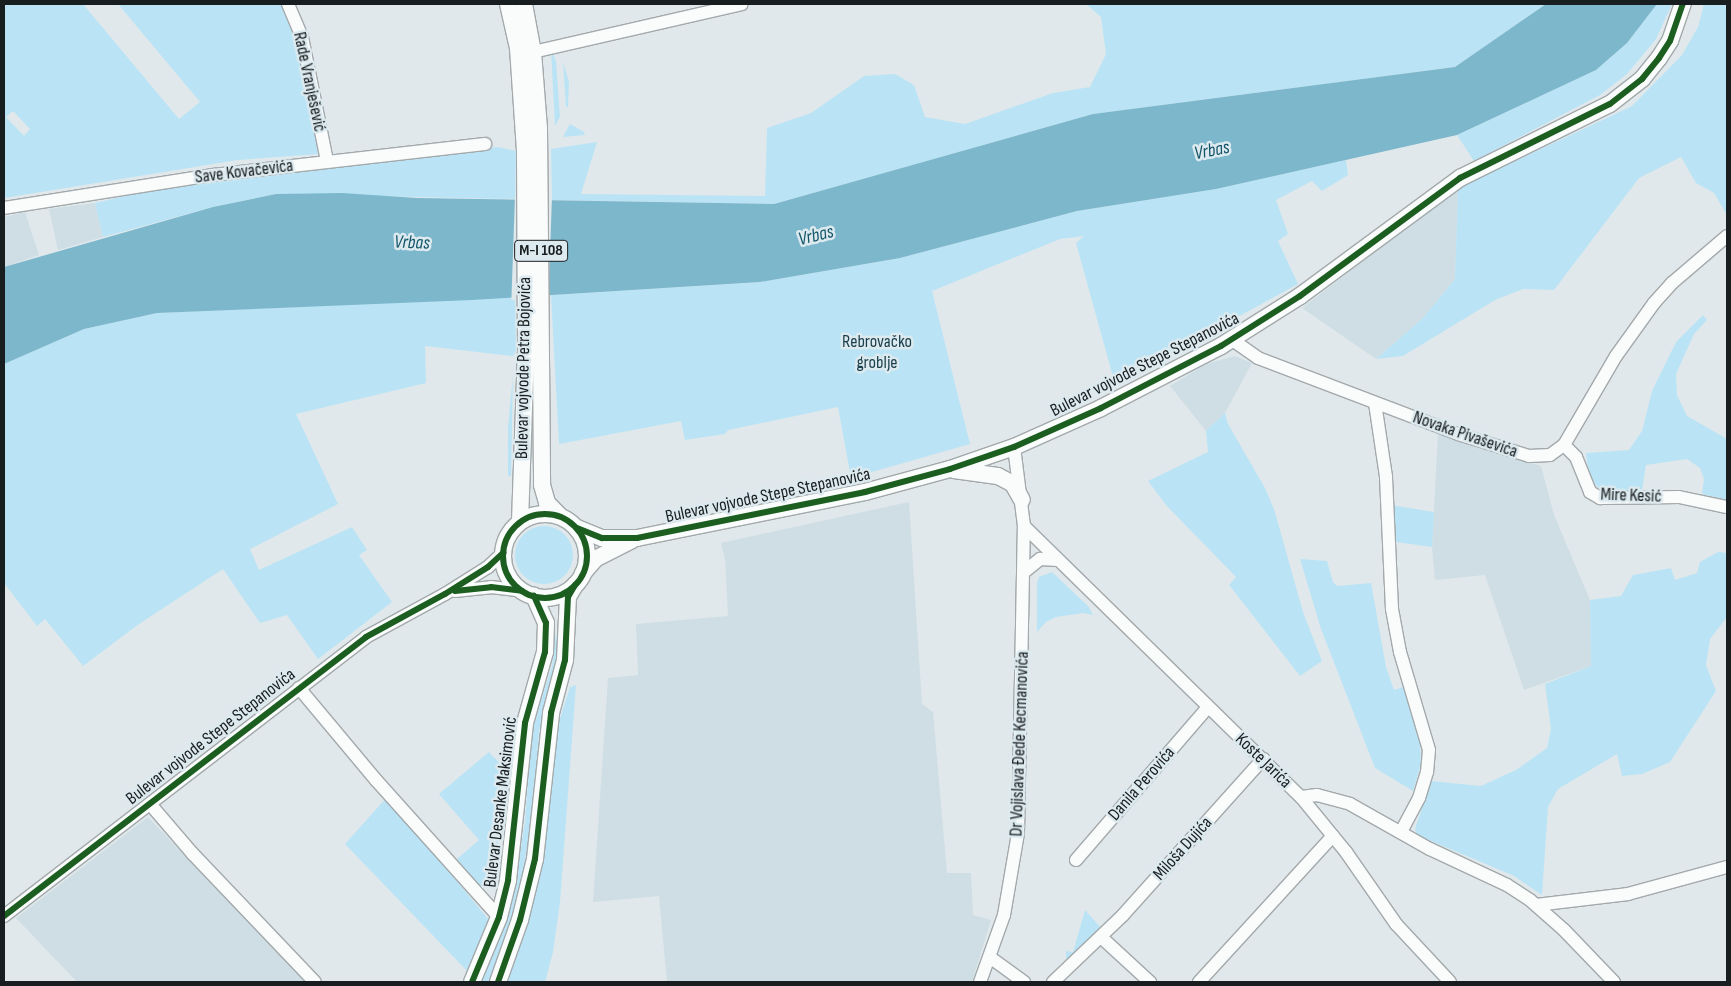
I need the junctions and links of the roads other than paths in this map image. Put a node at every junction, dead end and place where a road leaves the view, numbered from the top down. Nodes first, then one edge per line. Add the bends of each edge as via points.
1 (288, 4) edge
2 (508, 4) edge
3 (524, 4) edge
4 (742, 4) edge
5 (1683, 4) edge
6 (534, 52) junction
7 (485, 144) dead end
8 (532, 152) junction
9 (327, 161) junction
10 (4, 208) edge
11 (1727, 236) edge
12 (1231, 339) junction
13 (534, 350) junction
14 (1374, 403) junction
15 (1564, 445) junction
16 (1014, 447) junction
17 (950, 469) junction
18 (1022, 500) junction
19 (1727, 508) edge
20 (560, 516) junction
21 (520, 522) junction
22 (1024, 526) junction
23 (577, 528) junction
24 (637, 538) junction
25 (503, 553) junction
26 (1058, 560) junction
27 (1024, 572) junction
28 (579, 579) junction
29 (445, 594) junction
30 (529, 594) junction
31 (300, 688) junction
32 (1207, 708) junction
33 (1262, 759) junction
34 (1301, 797) junction
35 (150, 804) junction
36 (1401, 832) junction
37 (1332, 836) junction
38 (1076, 860) dead end
39 (1727, 867) edge
40 (1536, 905) junction
41 (4, 916) edge
42 (499, 917) junction
43 (1102, 937) junction
44 (991, 958) junction
45 (315, 982) edge
46 (472, 982) edge
47 (498, 982) edge
48 (980, 982) edge
49 (1024, 982) edge
50 (1053, 982) edge
51 (1150, 982) edge
52 (1200, 982) edge
53 (1450, 982) edge
54 (1614, 982) edge

1 - 9 street, Rade Vranješević via 302,37
2 - 8 main road, Bulevar vojvode Petra Bojovića / M-I 108 via 518,48
3 - 6 main road, Bulevar vojvode Petra Bojovića / M-I 108
4 - 6 street
5 - 12 main road, Bulevar vojvode Stepe Stepanovića / M-I 108 via 1670,41 1659,58 1623,95 1597,112 1460,178 1300,296
6 - 8 main road, Bulevar vojvode Petra Bojovića / M-I 108
7 - 9 street, Save Kovačevića
8 - 13 main road, Bulevar vojvode Petra Bojovića / M-I 108
9 - 10 street, Save Kovačevića
11 - 15 street via 1672,283 1654,303 1616,356
12 - 14 street, Novaka Pivaševića via 1258,358
12 - 16 main road, Bulevar vojvode Stepe Stepanovića / M-I 108 via 1127,396
13 - 20 main road, Bulevar vojvode Petra Bojovića / M-I 108 via 542,485 547,503
13 - 21 main road, Bulevar vojvode Petra Bojovića / M-I 108
14 - 15 street, Novaka Pivaševića via 1529,456 1550,455
14 - 36 street via 1386,477 1392,609 1400,652 1429,750 1427,772 1419,798
15 - 19 street, Mire Kesić via 1576,457 1590,492 1600,498 1679,497
16 - 17 main road, Bulevar vojvode Stepe Stepanovića / M-I 108
16 - 18 street, Dr Vojislava Đede Kecmanovića
17 - 18 main road via 998,476 1013,484
17 - 24 main road, Bulevar vojvode Stepe Stepanovića / M-I 108 via 865,492
18 - 22 street, Dr Vojislava Đede Kecmanovića
20 - 21 main road via 539,514
20 - 23 main road, M-I 108
21 - 25 main road via 510,532
22 - 26 street, Koste Jarića
22 - 27 street, Dr Vojislava Đede Kecmanovića
23 - 24 main road, Bulevar vojvode Stepe Stepanovića / M-I 108 via 602,538
23 - 28 main road via 587,550
24 - 28 main road, Bulevar vojvode Stepe Stepanovića / M-I 108 via 601,556
25 - 29 street, Bulevar vojvode Stepe Stepanovića via 488,567
25 - 30 main road via 508,575
26 - 27 street via 1040,560
26 - 32 street, Koste Jarića
27 - 44 street, Dr Vojislava Đede Kecmanovića via 1018,833 1004,915
28 - 30 main road, M-I 108 via 556,596
28 - 47 main road, Bulevar Desanke Maksimović via 568,597 565,660 549,726 535,859 520,920
29 - 30 street, Bulevar vojvode Stepe Stepanovića via 491,586
29 - 31 street, Bulevar vojvode Stepe Stepanovića via 381,626
30 - 42 main road, Bulevar Desanke Maksimović via 548,632 543,663 525,723 516,824
31 - 35 street, Bulevar vojvode Stepe Stepanovića
31 - 42 street via 376,780
32 - 33 street, Koste Jarića
32 - 38 street, Danila Perovića
33 - 34 street, Koste Jarića
33 - 43 street, Miloša Dujića
34 - 36 street, Koste Jarića via 1317,795 1350,804
34 - 37 street
35 - 41 street, Bulevar vojvode Stepe Stepanovića
35 - 45 street via 192,853
36 - 40 street, Koste Jarića via 1507,885
37 - 52 street
37 - 53 street via 1396,924
39 - 40 street via 1628,894
40 - 54 street, Koste Jarića
42 - 46 main road, Bulevar Desanke Maksimović
43 - 50 street, Miloša Dujića
43 - 51 street
44 - 48 street, Dr Vojislava Đede Kecmanovića
44 - 49 street

